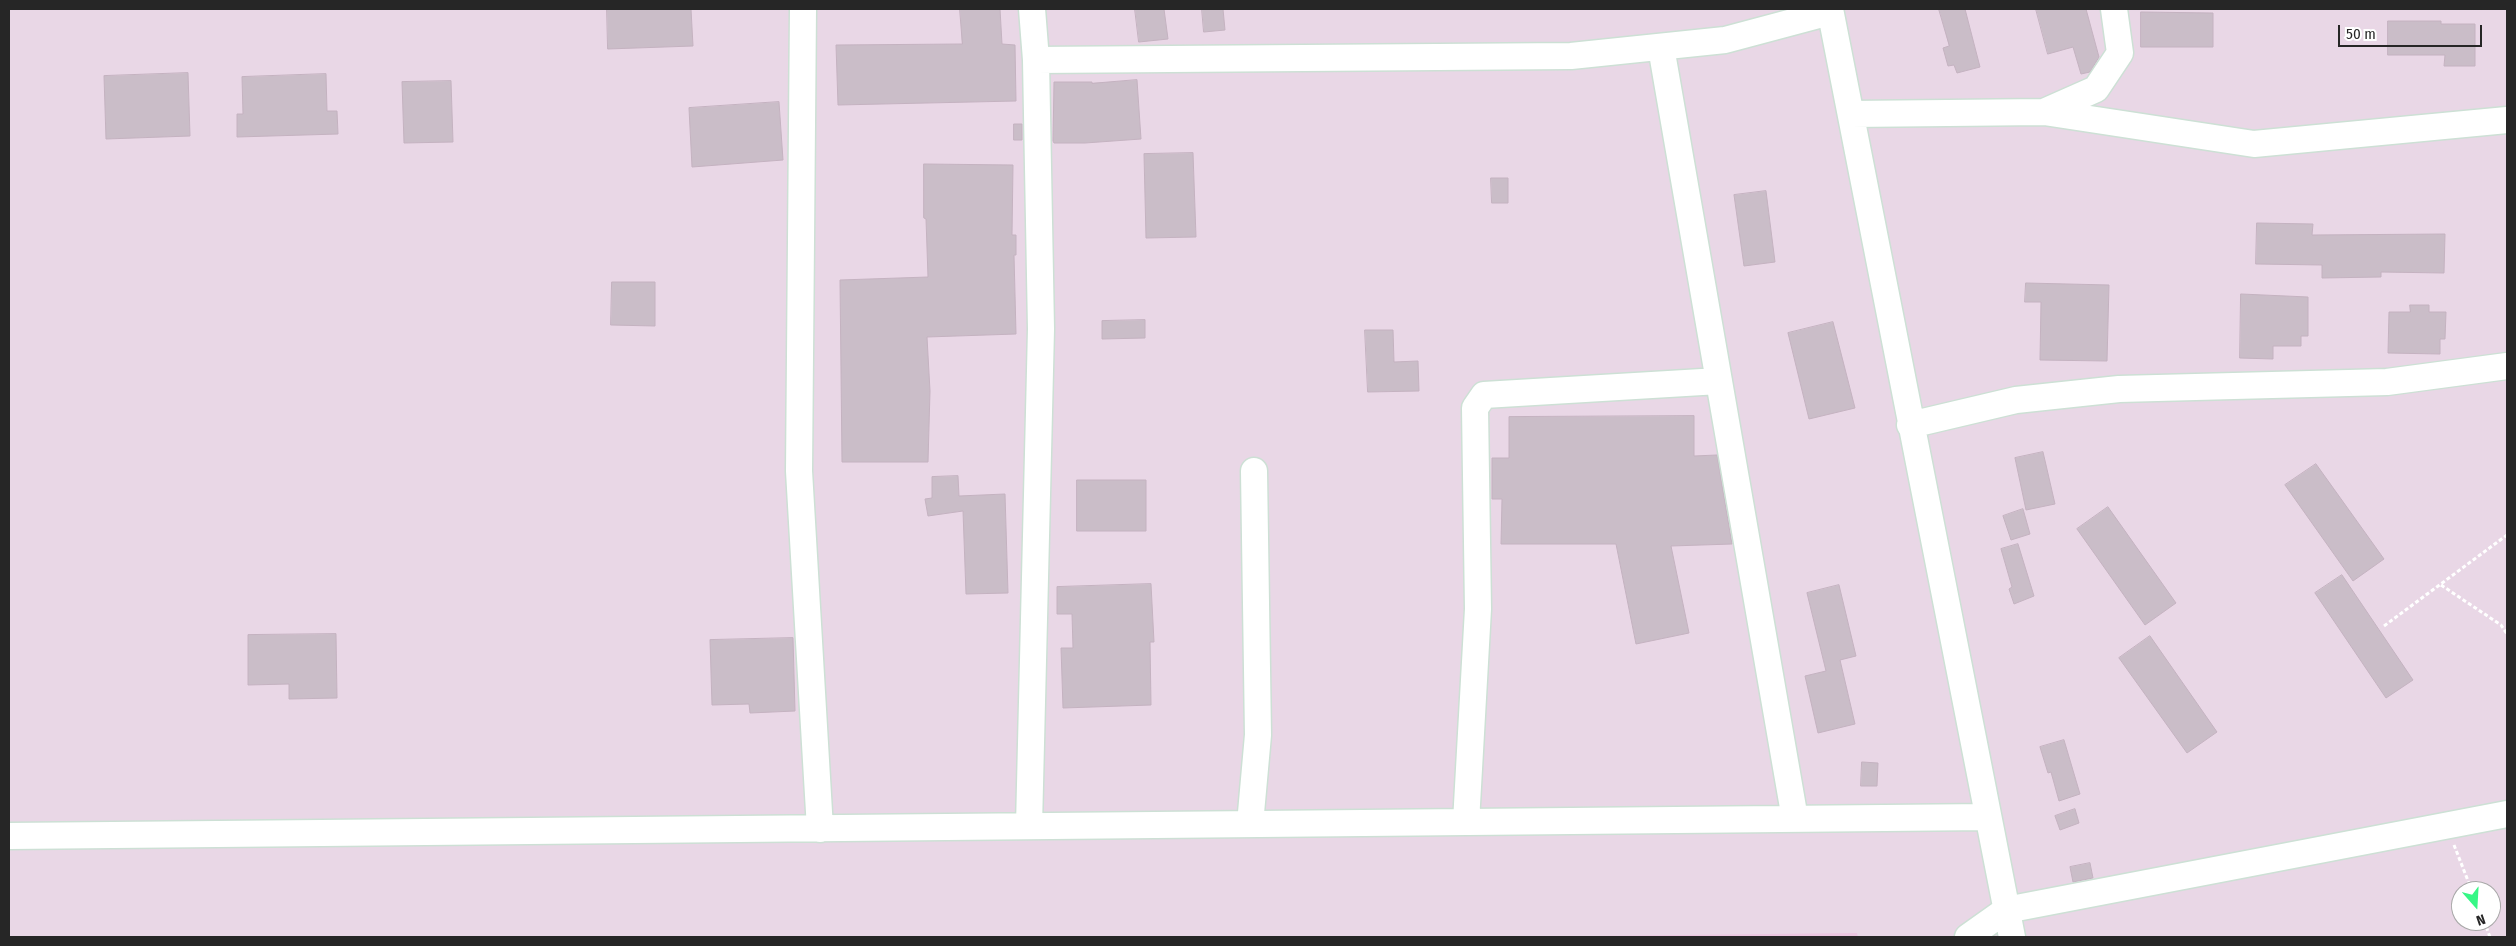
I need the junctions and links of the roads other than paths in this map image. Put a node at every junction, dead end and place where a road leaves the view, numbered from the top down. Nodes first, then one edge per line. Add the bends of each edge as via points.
1 (803, 9) edge
2 (1032, 9) edge
3 (2114, 9) edge
4 (1830, 10) edge
5 (1661, 46) junction
6 (1036, 60) junction
7 (2044, 112) junction
8 (1851, 114) junction
9 (2507, 120) edge
10 (2507, 366) edge
11 (1719, 381) junction
12 (1910, 425) junction
13 (1254, 471) dead end
14 (2507, 814) edge
15 (1988, 817) junction
16 (1795, 819) junction
17 (1466, 822) junction
18 (1250, 824) junction
19 (1029, 826) junction
20 (820, 828) junction
21 (9, 836) edge
22 (2006, 910) junction
23 (1968, 937) edge
24 (2012, 937) edge

1 - 20 street via 799,471
2 - 6 street
3 - 7 street via 2120,53 2096,89
4 - 5 street via 1725,40
4 - 8 street
5 - 6 street via 1571,56
5 - 11 street
6 - 19 street via 1041,329
7 - 8 street
7 - 9 street via 2254,144
8 - 12 street
10 - 12 street via 2387,382 2119,389 2016,400
11 - 16 street
11 - 17 street via 1484,395 1475,408 1478,608
12 - 15 street
13 - 18 street via 1258,735
14 - 22 street
15 - 16 street
15 - 22 street
16 - 17 street
17 - 18 street
18 - 19 street
19 - 20 street
20 - 21 street
22 - 23 street
22 - 24 street

